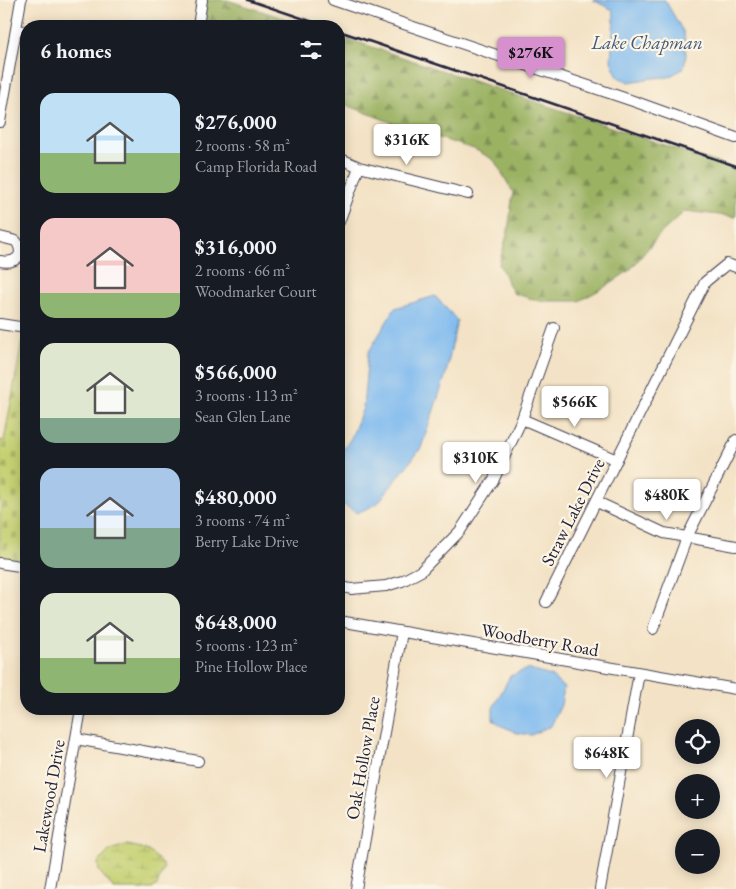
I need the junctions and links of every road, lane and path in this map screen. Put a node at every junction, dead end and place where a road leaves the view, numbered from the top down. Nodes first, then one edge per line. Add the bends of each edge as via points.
1 (21, 0) edge
2 (202, 0) edge
3 (333, 0) edge
4 (21, 20) edge
5 (199, 20) edge
6 (20, 34) edge
7 (0, 122) edge
8 (736, 138) edge
9 (345, 161) edge
10 (358, 167) junction
11 (468, 194) dead end
12 (345, 205) edge
13 (0, 237) edge
14 (0, 261) edge
15 (736, 267) edge
16 (0, 324) edge
17 (20, 327) edge
18 (554, 328) dead end
19 (522, 419) junction
20 (736, 440) edge
21 (617, 460) junction
22 (597, 502) junction
23 (687, 537) junction
24 (736, 546) edge
25 (0, 563) edge
26 (20, 566) edge
27 (345, 587) edge
28 (546, 602) dead end
29 (345, 622) edge
30 (653, 629) dead end
31 (402, 632) junction
32 (639, 673) junction
33 (736, 689) edge
34 (80, 715) edge
35 (76, 740) junction
36 (198, 761) dead end
37 (50, 889) edge
38 (356, 889) edge
39 (600, 889) edge

1 - 4 street
2 - 5 street
3 - 8 street via 627,98
6 - 7 street
9 - 10 street
10 - 11 street
10 - 12 street
13 - 14 street via 16,241 20,251 14,261
15 - 21 street, Straw Lake Drive via 728,264 705,282
16 - 17 street
18 - 19 street
19 - 21 street
19 - 27 street via 494,479 460,530 421,572 386,586
20 - 23 street
21 - 22 street, Straw Lake Drive
22 - 23 street via 664,533
22 - 28 street, Straw Lake Drive
23 - 24 street
23 - 30 street
25 - 26 street
29 - 31 street, Woodberry Road
31 - 32 street, Woodberry Road
31 - 38 street, Oak Hollow Place
32 - 33 street, Woodberry Road
32 - 39 street
34 - 35 street, Lakewood Drive
35 - 36 street
35 - 37 street, Lakewood Drive

